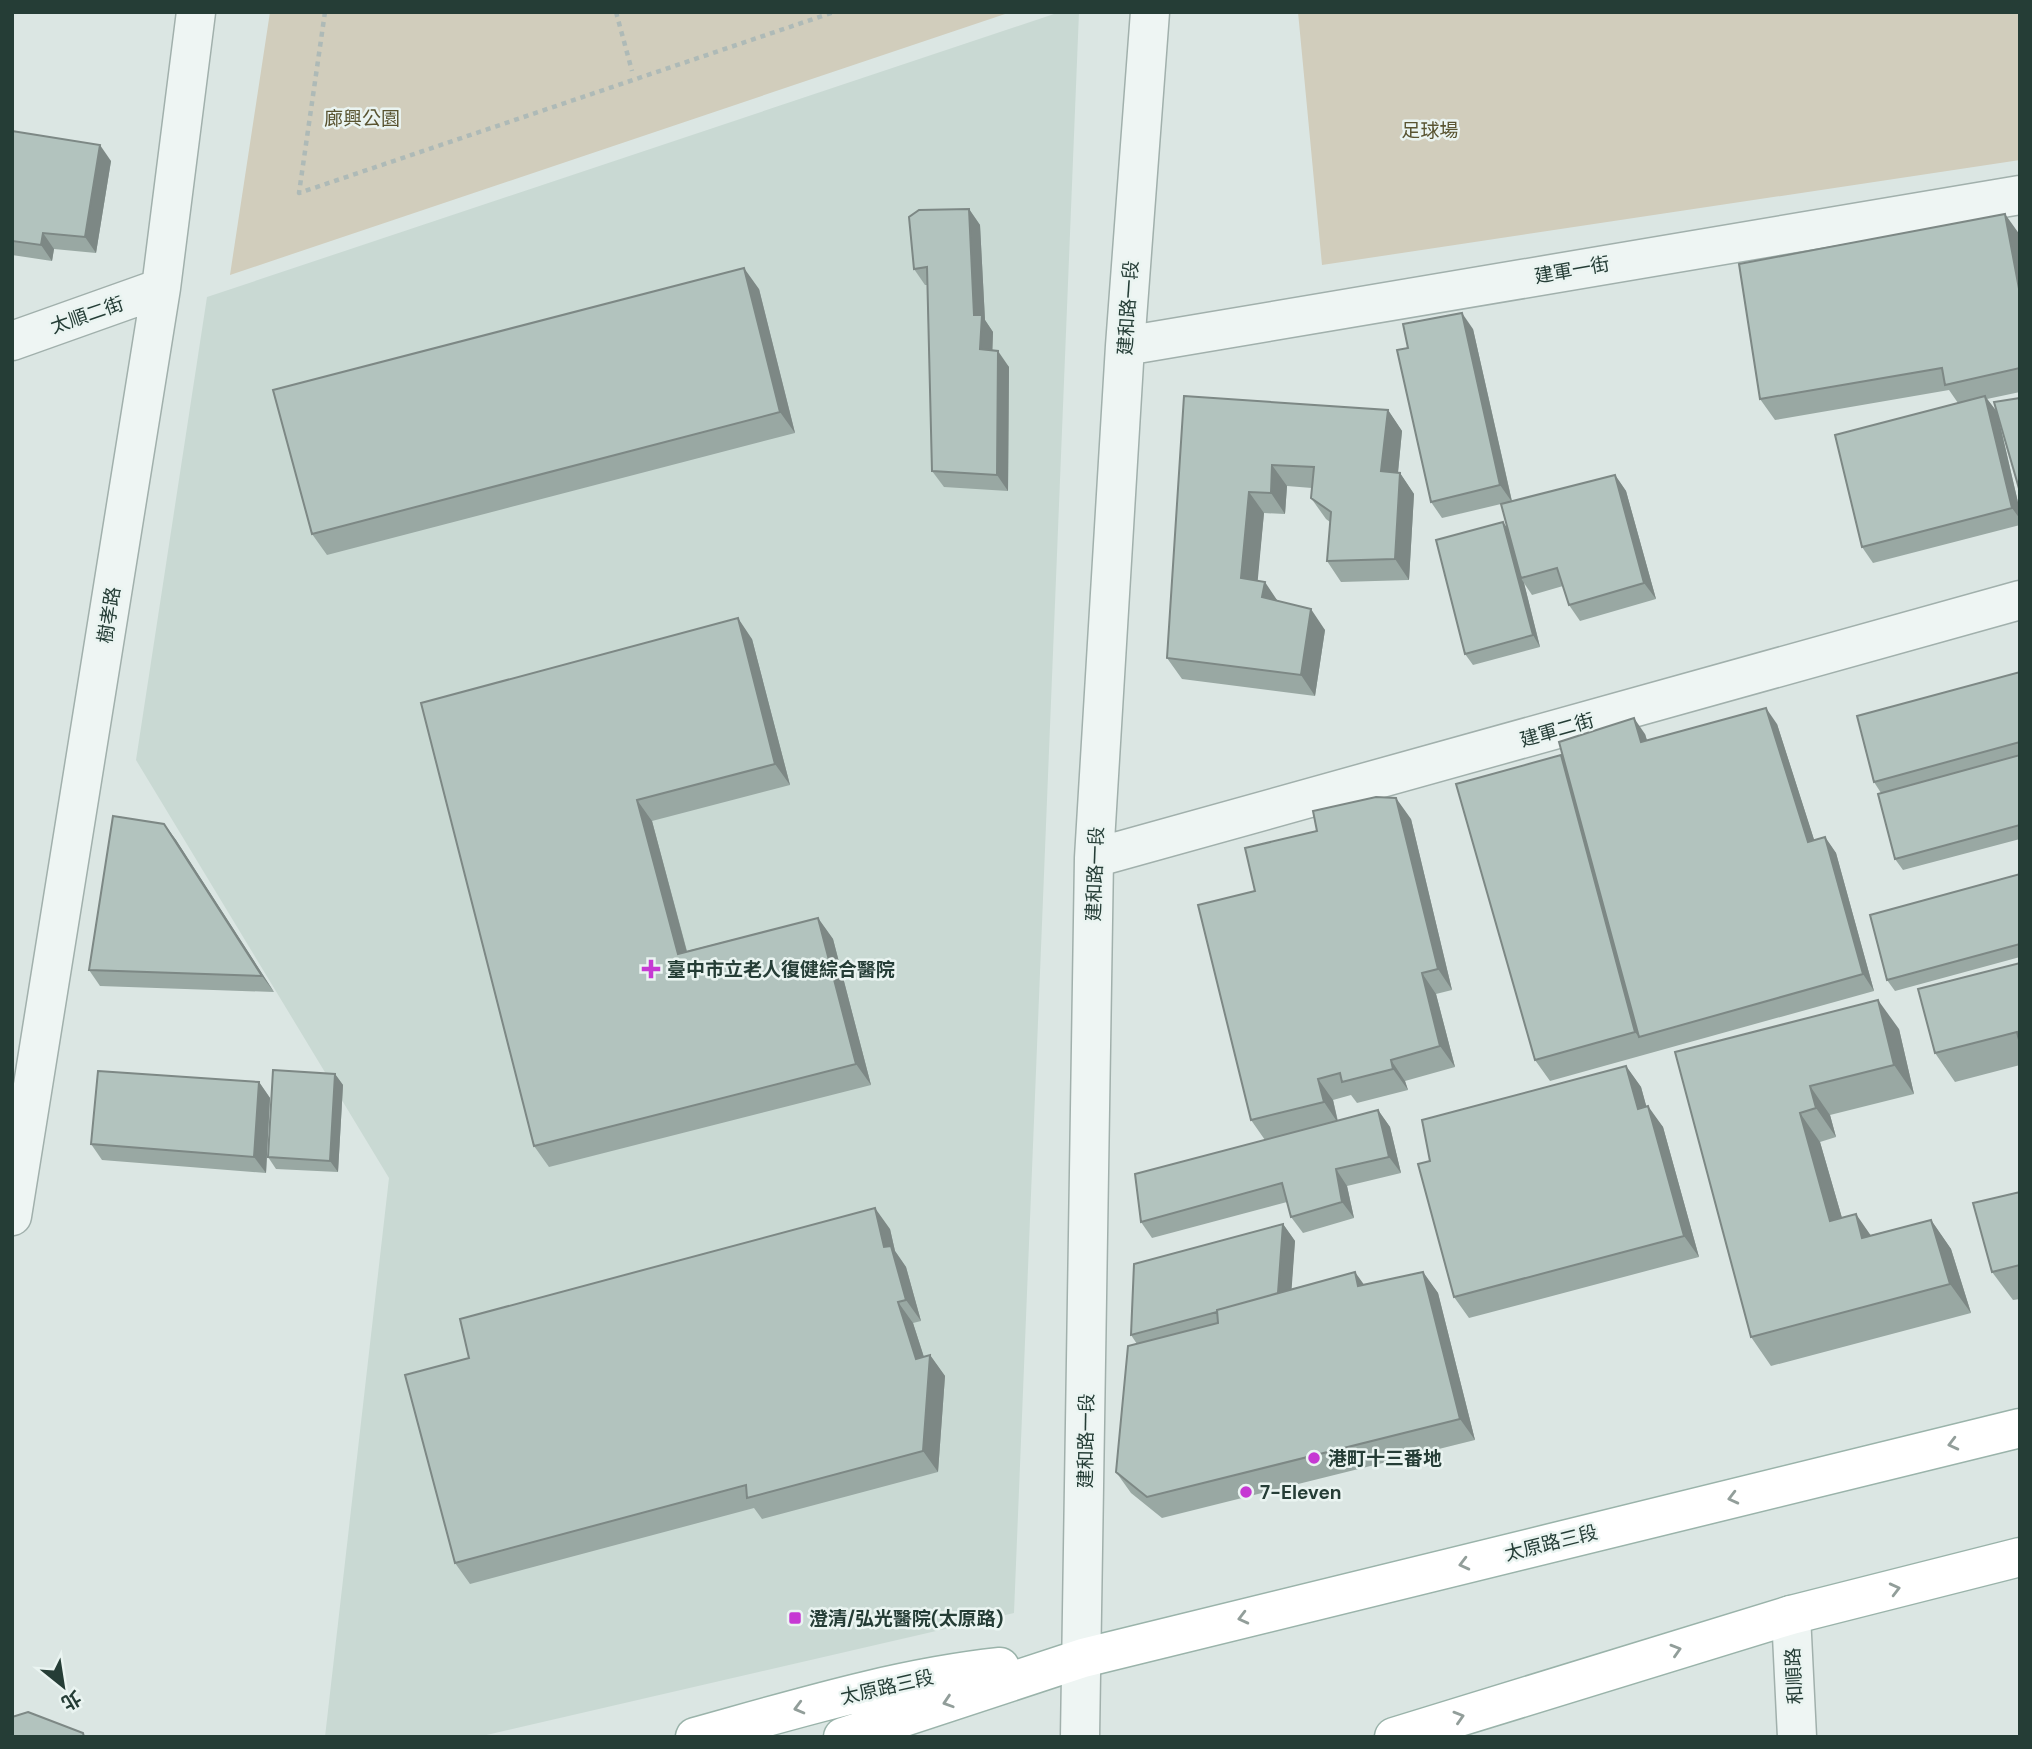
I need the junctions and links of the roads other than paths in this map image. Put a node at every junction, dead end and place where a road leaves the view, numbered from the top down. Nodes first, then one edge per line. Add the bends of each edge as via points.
1 (196, 12) edge
2 (1150, 12) edge
3 (2020, 195) edge
4 (161, 288) junction
5 (12, 341) edge
6 (1125, 346) junction
7 (2020, 600) edge
8 (1094, 858) junction
9 (12, 1216) edge
10 (2020, 1428) edge
11 (2020, 1557) edge
12 (1791, 1615) junction
13 (1083, 1658) junction
14 (695, 1737) edge
15 (843, 1737) edge
16 (1080, 1737) edge
17 (1394, 1737) edge
18 (1797, 1737) edge

1 - 4 street, 樹孝路
2 - 6 street, 建和路一段
3 - 6 street, 建軍一街
4 - 5 street, 太順二街
4 - 9 street, 樹孝路
6 - 8 street, 建和路一段
7 - 8 street, 建軍二街
8 - 13 street, 建和路一段
10 -> 13 main road, 太原路三段
12 -> 11 main road
17 -> 12 main road
12 - 18 street, 和順路
13 -> 14 main road, 太原路三段 via 960,1671
13 -> 15 main road, 太原路三段
13 - 16 street, 建和路一段

